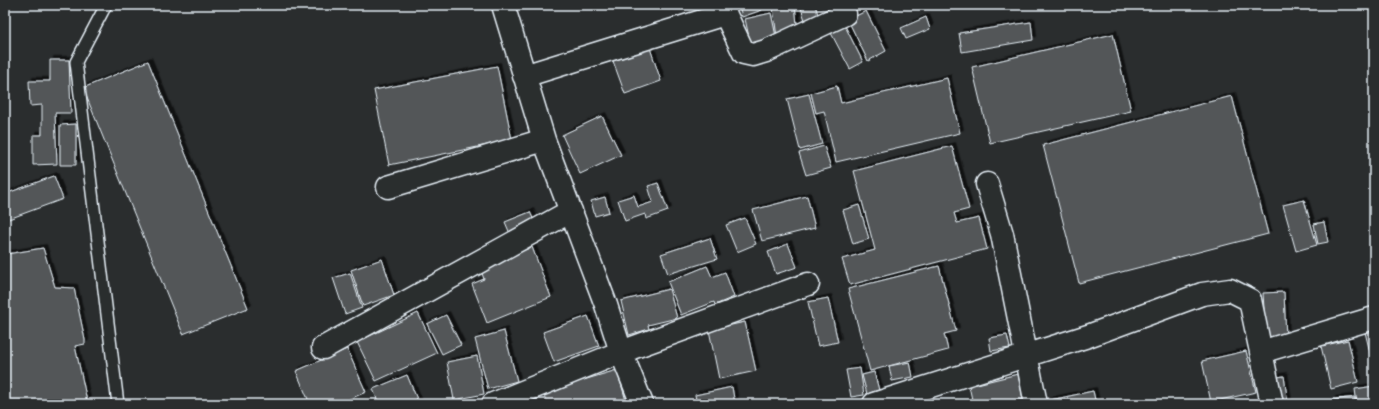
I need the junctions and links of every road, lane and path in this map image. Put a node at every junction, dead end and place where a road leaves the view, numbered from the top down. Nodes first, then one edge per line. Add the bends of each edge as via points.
1 (106, 5) edge
2 (503, 5) edge
3 (723, 7) edge
4 (845, 14) dead end
5 (524, 76) junction
6 (544, 140) junction
7 (987, 184) dead end
8 (388, 187) dead end
9 (571, 211) junction
10 (808, 284) dead end
11 (1374, 318) edge
12 (323, 348) dead end
13 (620, 352) junction
14 (1261, 352) junction
15 (1027, 355) junction
16 (118, 404) edge
17 (493, 404) edge
18 (642, 404) edge
19 (874, 404) edge
20 (1036, 404) edge
21 (1272, 404) edge

1 - 16 lane via 76,62
2 - 5 street
3 - 4 street via 744,53 753,55
3 - 5 street via 715,17
5 - 6 street
6 - 8 street
6 - 9 street
7 - 15 street via 1002,234
9 - 12 street
9 - 13 street via 606,305
10 - 13 street
11 - 14 street
13 - 17 street
13 - 18 street
14 - 15 street via 1250,300 1230,290 1202,294 1088,336
14 - 21 street
15 - 19 street
15 - 20 street

